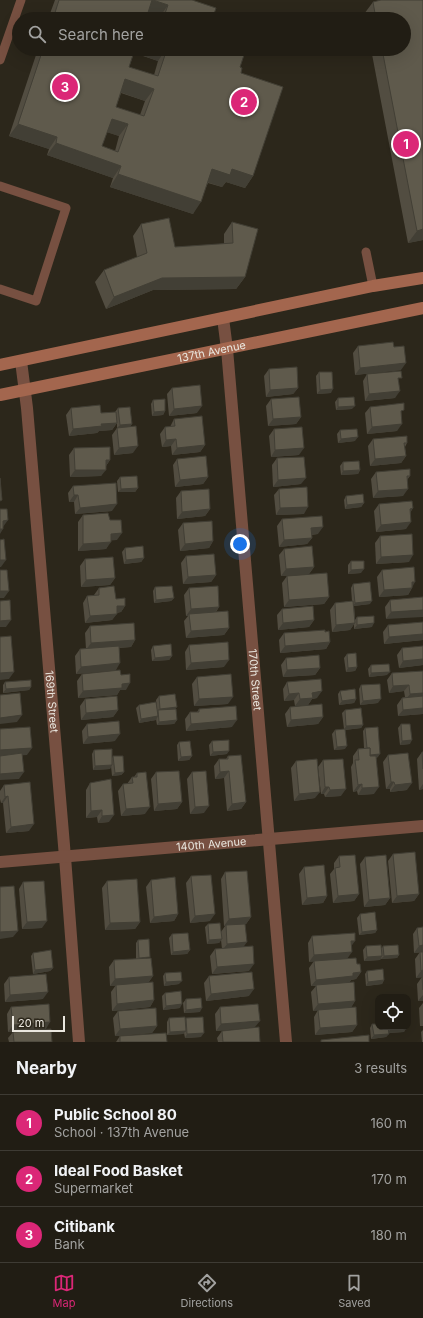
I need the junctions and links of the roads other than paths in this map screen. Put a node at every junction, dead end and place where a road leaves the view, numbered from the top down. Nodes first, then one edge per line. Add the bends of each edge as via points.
1 (21, 0) edge
2 (17, 12) edge
3 (12, 26) edge
4 (0, 60) edge
5 (0, 186) edge
6 (366, 252) dead end
7 (423, 278) edge
8 (374, 286) junction
9 (0, 289) edge
10 (423, 308) edge
11 (223, 318) junction
12 (227, 349) junction
13 (21, 361) junction
14 (0, 365) edge
15 (25, 390) junction
16 (0, 395) edge
17 (423, 826) edge
18 (268, 839) junction
19 (65, 857) junction
20 (0, 862) edge
21 (79, 1042) edge
22 (286, 1042) edge

1 - 2 lane
3 - 4 lane
5 - 9 lane via 66,208 36,301
6 - 8 lane
7 - 8 street
8 - 11 street
10 - 12 street, 137th Avenue
11 - 12 street, 170th Street
11 - 13 street
12 - 15 street, 137th Avenue
12 - 18 street, 170th Street
13 - 14 street
13 - 15 street, 169th Street
15 - 16 street, 137th Avenue
15 - 19 street, 169th Street
17 - 18 street, 140th Avenue
18 - 19 street, 140th Avenue
18 - 22 street, 170th Street
19 - 20 street, 140th Avenue
19 - 21 street, 169th Street

